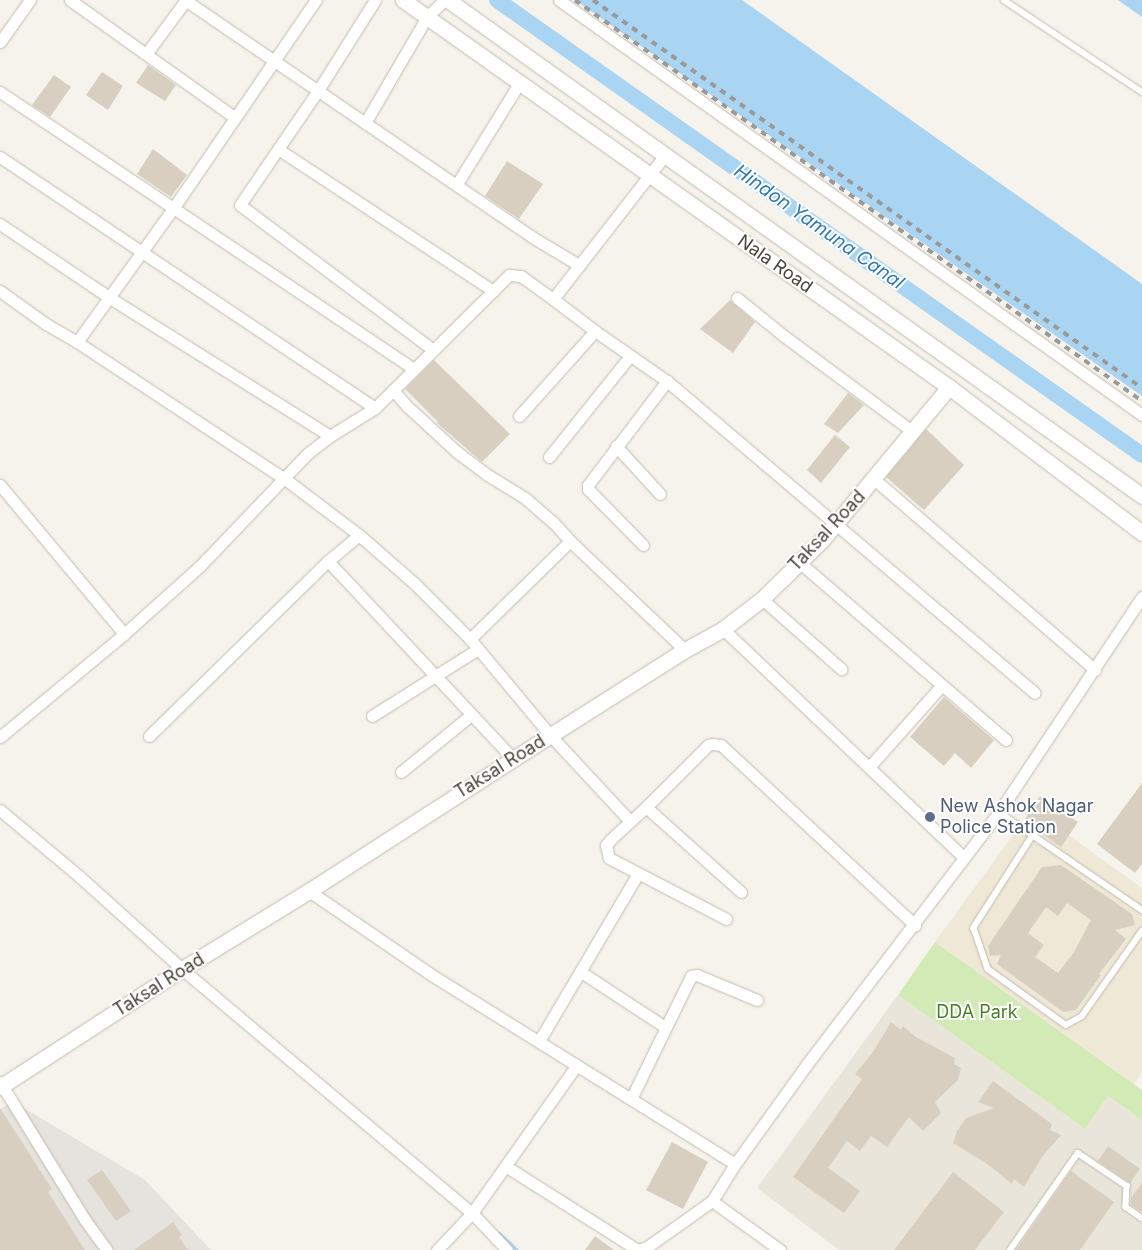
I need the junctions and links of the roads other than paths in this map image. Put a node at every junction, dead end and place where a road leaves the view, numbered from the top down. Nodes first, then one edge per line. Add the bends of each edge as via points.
1 (30, 0) edge
2 (70, 0) edge
3 (316, 0) edge
4 (375, 0) edge
5 (403, 0) edge
6 (444, 0) edge
7 (448, 0) edge
8 (559, 0) edge
9 (1004, 0) edge
10 (427, 17) junction
11 (0, 42) edge
12 (146, 54) junction
13 (276, 62) junction
14 (520, 82) junction
15 (319, 89) junction
16 (0, 92) edge
17 (1142, 92) edge
18 (234, 117) junction
19 (365, 123) junction
20 (278, 149) junction
21 (665, 154) junction
22 (0, 157) edge
23 (650, 175) junction
24 (457, 184) junction
25 (725, 197) junction
26 (174, 207) junction
27 (709, 217) junction
28 (0, 224) edge
29 (142, 253) junction
30 (579, 266) junction
31 (0, 291) edge
32 (493, 291) junction
33 (110, 298) junction
34 (737, 298) dead end
35 (554, 299) junction
36 (595, 331) junction
37 (77, 342) junction
38 (433, 350) junction
39 (630, 356) junction
40 (414, 369) junction
41 (667, 381) junction
42 (949, 387) junction
43 (393, 390) junction
44 (375, 408) junction
45 (1142, 415) edge
46 (519, 416) dead end
47 (912, 431) junction
48 (330, 436) junction
49 (616, 446) junction
50 (549, 456) dead end
51 (285, 479) junction
52 (874, 479) junction
53 (0, 485) edge
54 (660, 494) dead end
55 (1142, 496) edge
56 (836, 523) junction
57 (1142, 533) edge
58 (359, 535) junction
59 (570, 541) junction
60 (643, 545) dead end
61 (328, 561) junction
62 (799, 562) junction
63 (1142, 597) edge
64 (762, 599) junction
65 (724, 629) junction
66 (124, 634) junction
67 (470, 639) junction
68 (478, 649) junction
69 (685, 650) junction
70 (841, 669) dead end
71 (1095, 670) junction
72 (436, 677) junction
73 (942, 685) junction
74 (1035, 693) dead end
75 (472, 715) junction
76 (372, 716) dead end
77 (550, 735) junction
78 (149, 736) dead end
79 (0, 737) edge
80 (1006, 740) dead end
81 (513, 759) junction
82 (870, 766) junction
83 (401, 772) dead end
84 (646, 807) junction
85 (0, 810) edge
86 (1000, 812) junction
87 (630, 821) junction
88 (1034, 834) junction
89 (964, 858) junction
90 (637, 875) junction
91 (309, 891) junction
92 (741, 892) dead end
93 (1142, 910) edge
94 (726, 919) dead end
95 (915, 925) junction
96 (1142, 930) edge
97 (182, 969) junction
98 (581, 972) junction
99 (757, 1000) dead end
100 (665, 1027) junction
101 (539, 1041) junction
102 (576, 1066) junction
103 (1, 1085) edge
104 (631, 1099) junction
105 (735, 1164) junction
106 (507, 1167) junction
107 (712, 1202) junction
108 (472, 1212) junction
109 (1142, 1218) edge
110 (107, 1250) edge
111 (437, 1250) edge
112 (507, 1250) edge
113 (638, 1250) edge
114 (780, 1250) edge
115 (1010, 1250) edge

1 - 11 street
2 - 12 street
3 - 13 street
4 - 15 street
5 - 10 street, Nala Road
6 - 10 street
7 - 21 street, Nala Road
8 - 45 street
9 - 17 lane
10 - 14 street, Nala Road
10 - 19 street
12 - 13 street via 186,0
12 - 18 street
13 - 15 street
13 - 18 street
14 - 23 street, Nala Road
14 - 24 street
15 - 19 street
15 - 20 street
16 - 26 street
18 - 26 street
19 - 24 street
20 - 32 street
20 - 38 street via 240,205
21 - 23 street
21 - 25 street, Nala Road
22 - 29 street
23 - 27 street, Nala Road
23 - 30 street
24 - 30 street
25 - 27 street
25 - 55 street, Nala Road
26 - 29 street
26 - 40 street
27 - 42 street, Nala Road
28 - 33 street
29 - 33 street
29 - 44 street
30 - 35 street
31 - 37 street
32 - 35 street via 510,275 517,274
32 - 38 street
33 - 37 street
33 - 48 street
34 - 47 street
35 - 36 street
36 - 39 street
36 - 46 street
37 - 51 street
38 - 40 street
39 - 41 street
39 - 50 street
40 - 43 street
41 - 49 street
41 - 56 street
42 - 47 street, Taksal Road
42 - 57 street, Nala Road
43 - 44 street
43 - 59 street via 457,452 524,498
44 - 48 street
47 - 52 street, Taksal Road
48 - 51 street
49 - 54 street
49 - 60 street via 589,482 588,489
51 - 58 street
51 - 66 street via 199,567
52 - 56 street, Taksal Road
52 - 71 street
53 - 66 street
56 - 62 street, Taksal Road
56 - 74 street
58 - 61 street
58 - 67 street via 414,583
59 - 67 street
59 - 69 street
61 - 72 street
61 - 78 street
62 - 64 street, Taksal Road
62 - 73 street
63 - 71 street
64 - 65 street, Taksal Road
64 - 70 street
65 - 69 street, Taksal Road
65 - 82 street
66 - 79 street
67 - 68 street
68 - 72 street
68 - 77 street
69 - 77 street, Taksal Road
71 - 86 street
72 - 75 street
72 - 76 street
73 - 80 street
73 - 82 street
75 - 81 street
75 - 83 street
77 - 81 street, Taksal Road
77 - 87 street
81 - 91 street, Taksal Road
82 - 89 street
84 - 87 street
84 - 92 street
84 - 95 street via 708,745 721,745
85 - 97 street
86 - 88 lane
86 - 89 street
87 - 90 street via 610,839 606,853
88 - 93 lane
88 - 96 lane via 974,928 988,969 1066,1025 1082,1016
89 - 95 street
90 - 94 street
90 - 98 street
91 - 97 street, Taksal Road
91 - 101 street via 430,974
95 - 105 street via 807,1064
97 - 103 street, Taksal Road
97 - 108 street
98 - 100 street
98 - 101 street
99 - 100 street via 693,975 689,977
100 - 104 street
101 - 102 street
102 - 104 street
102 - 106 street
103 - 110 street
104 - 105 street
105 - 107 street
106 - 108 street
106 - 113 street
107 - 113 street
107 - 114 street
108 - 111 street
108 - 112 street
109 - 115 lane via 1126,1207 1127,1186 1078,1154

